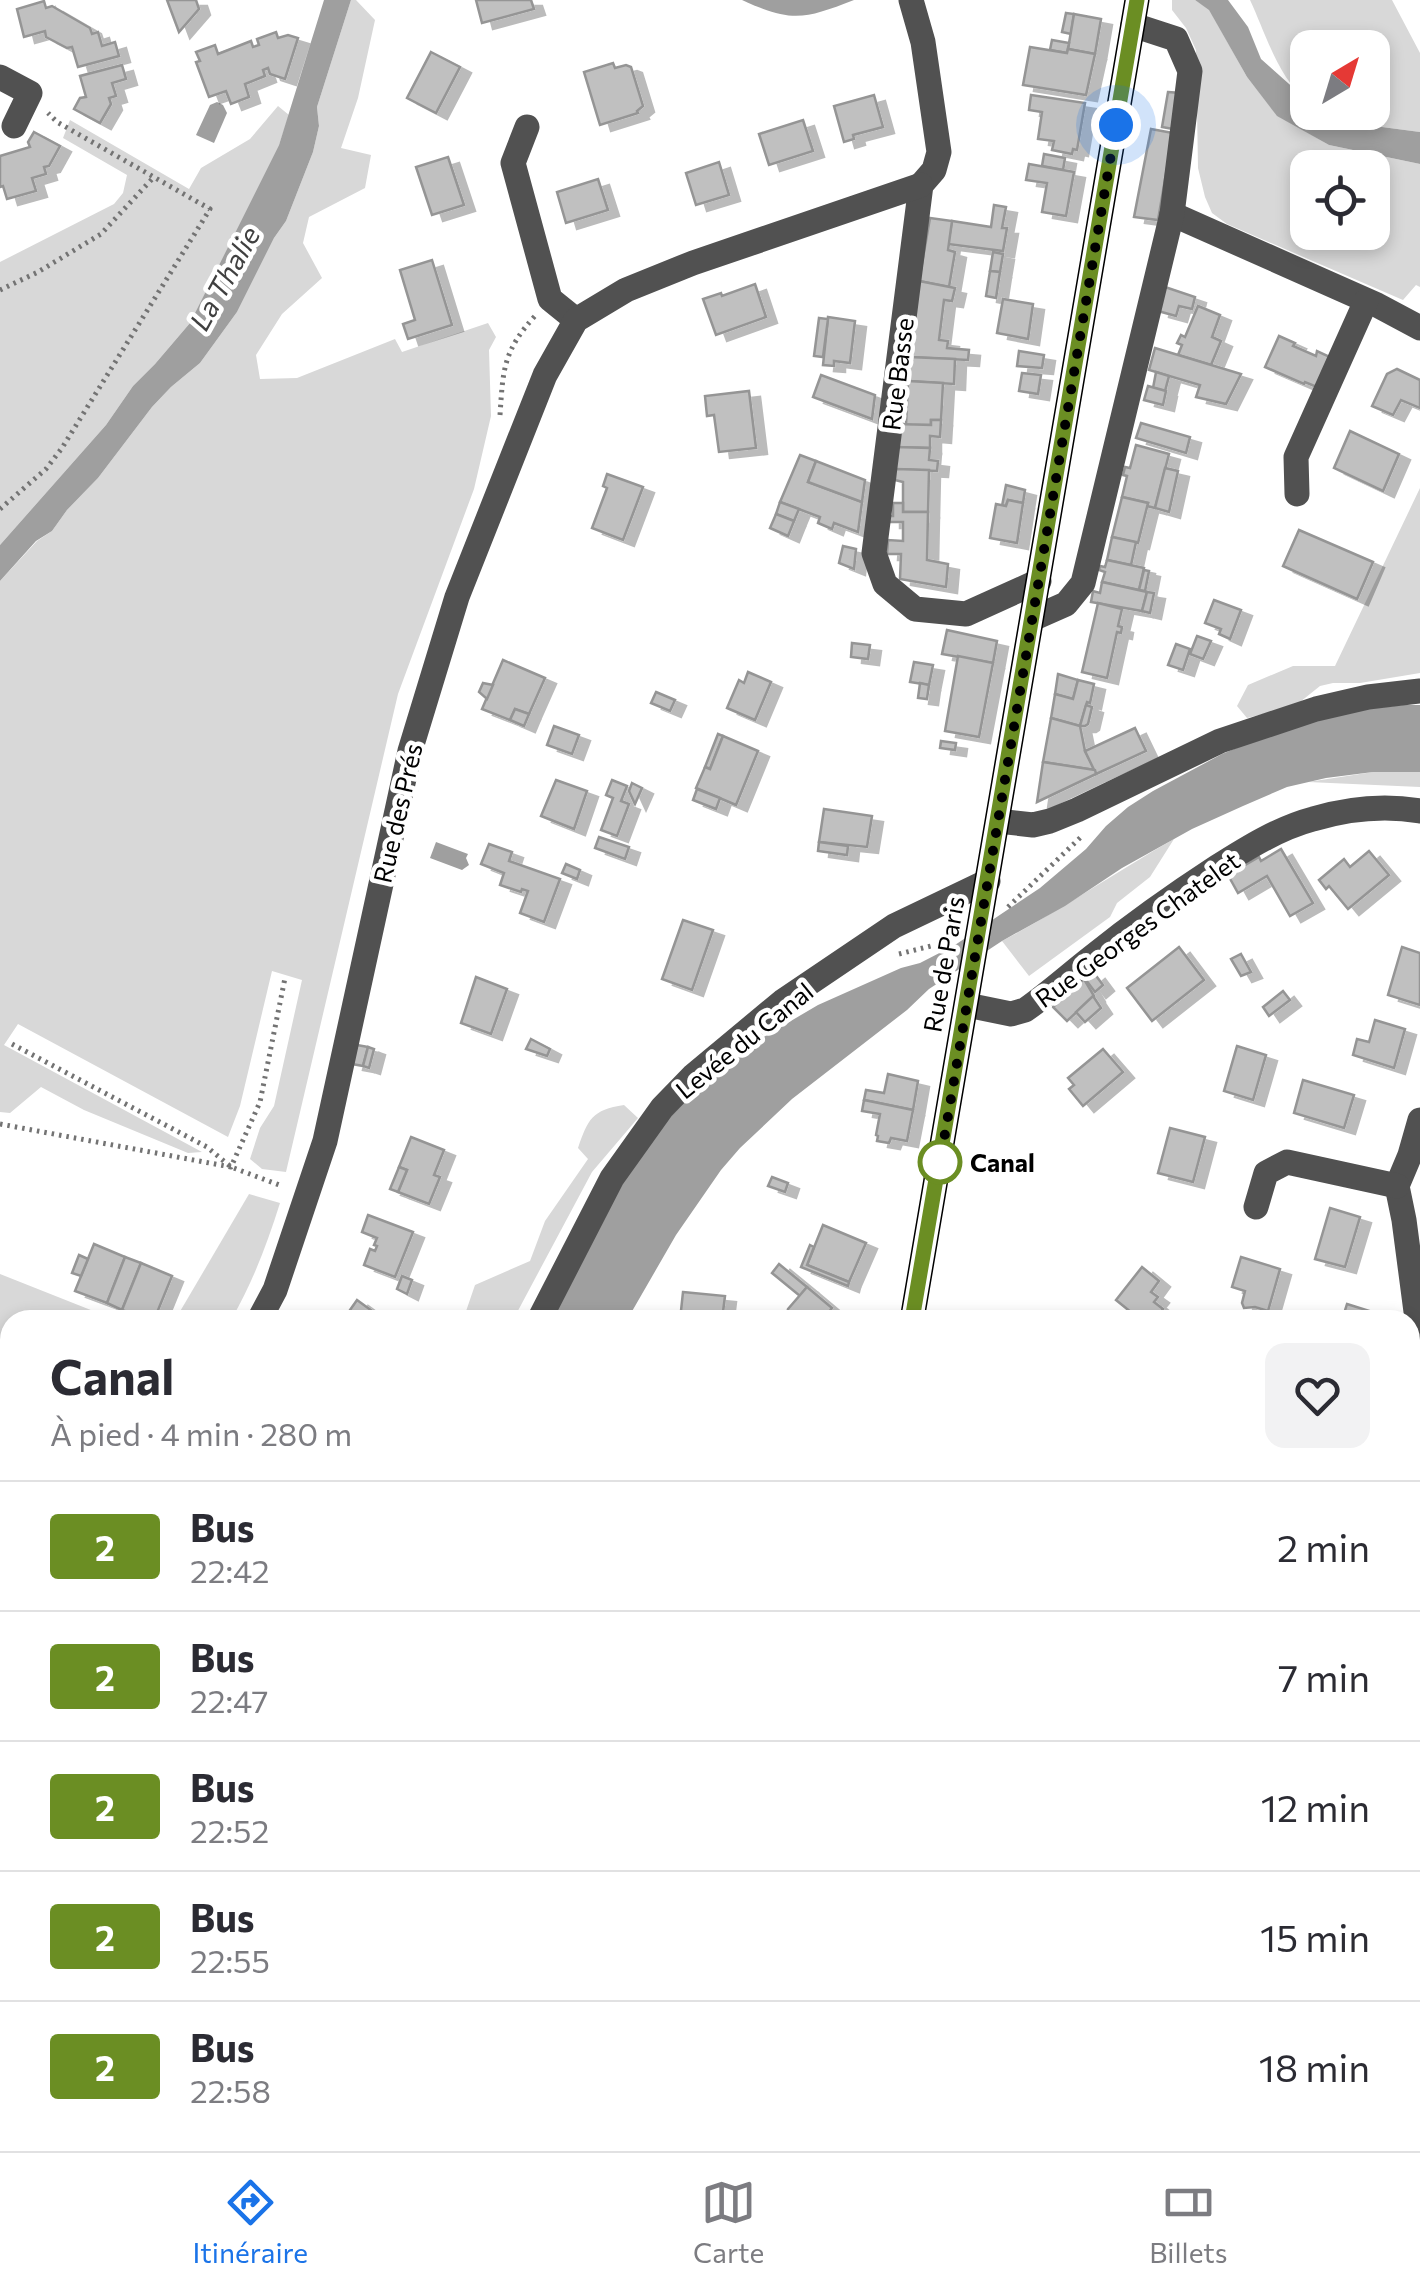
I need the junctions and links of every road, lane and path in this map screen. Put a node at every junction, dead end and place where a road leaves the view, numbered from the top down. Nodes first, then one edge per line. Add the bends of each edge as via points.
1 (911, 0) edge
2 (1135, 13) edge
3 (0, 77) edge
4 (30, 94) junction
5 (14, 126) dead end
6 (527, 127) dead end
7 (154, 177) junction
8 (921, 184) junction
9 (1172, 214) junction
10 (0, 290) edge
11 (1366, 301) junction
12 (576, 320) junction
13 (1420, 328) edge
14 (1297, 494) dead end
15 (0, 510) edge
16 (1039, 581) junction
17 (1032, 619) junction
18 (1418, 692) edge
19 (1420, 812) edge
20 (998, 821) junction
21 (988, 881) junction
22 (285, 978) dead end
23 (967, 1001) junction
24 (12, 1044) dead end
25 (1420, 1120) edge
26 (0, 1124) edge
27 (231, 1167) junction
28 (1398, 1186) junction
29 (307, 1196) junction
30 (1256, 1206) dead end
31 (264, 1310) edge
32 (544, 1310) edge
33 (914, 1310) edge
34 (1416, 1310) edge

1 - 8 street, Rue Basse via 939,152
2 - 9 street, Rue de Paris via 1176,39 1190,71
2 - 16 main road, Rue de Paris
3 - 4 street
4 - 5 street
4 - 7 path via 57,122
6 - 12 street via 512,163 550,299
7 - 10 path via 101,234
7 - 15 path via 210,208 62,448
8 - 12 street, Rue des Prés via 693,263 626,290
8 - 16 street, Rue Basse via 874,553 885,584 915,609 966,614
9 - 11 street
9 - 17 street, Rue de Paris via 1082,583 1066,604
11 - 13 street
11 - 14 street via 1296,456
12 - 29 street, Rue des Prés via 545,375 457,598 420,716
16 - 17 main road, Rue de Paris
17 - 20 main road, Rue de Paris
18 - 20 street via 1316,710 1220,741 1041,823
19 - 23 street, Rue Georges Chatelet via 1366,809 1288,828 1190,884 1025,1010 1011,1014
20 - 21 main road, Rue de Paris
21 - 23 main road, Rue de Paris
21 - 32 street, Levée du Canal via 894,926 783,1001 694,1075 612,1178
22 - 27 path via 260,1102
23 - 33 main road, Rue de Paris
24 - 27 path via 206,1147
25 - 28 street
26 - 27 path
27 - 29 path
28 - 30 street via 1286,1162 1266,1173
28 - 34 street
29 - 31 street, Rue des Prés

